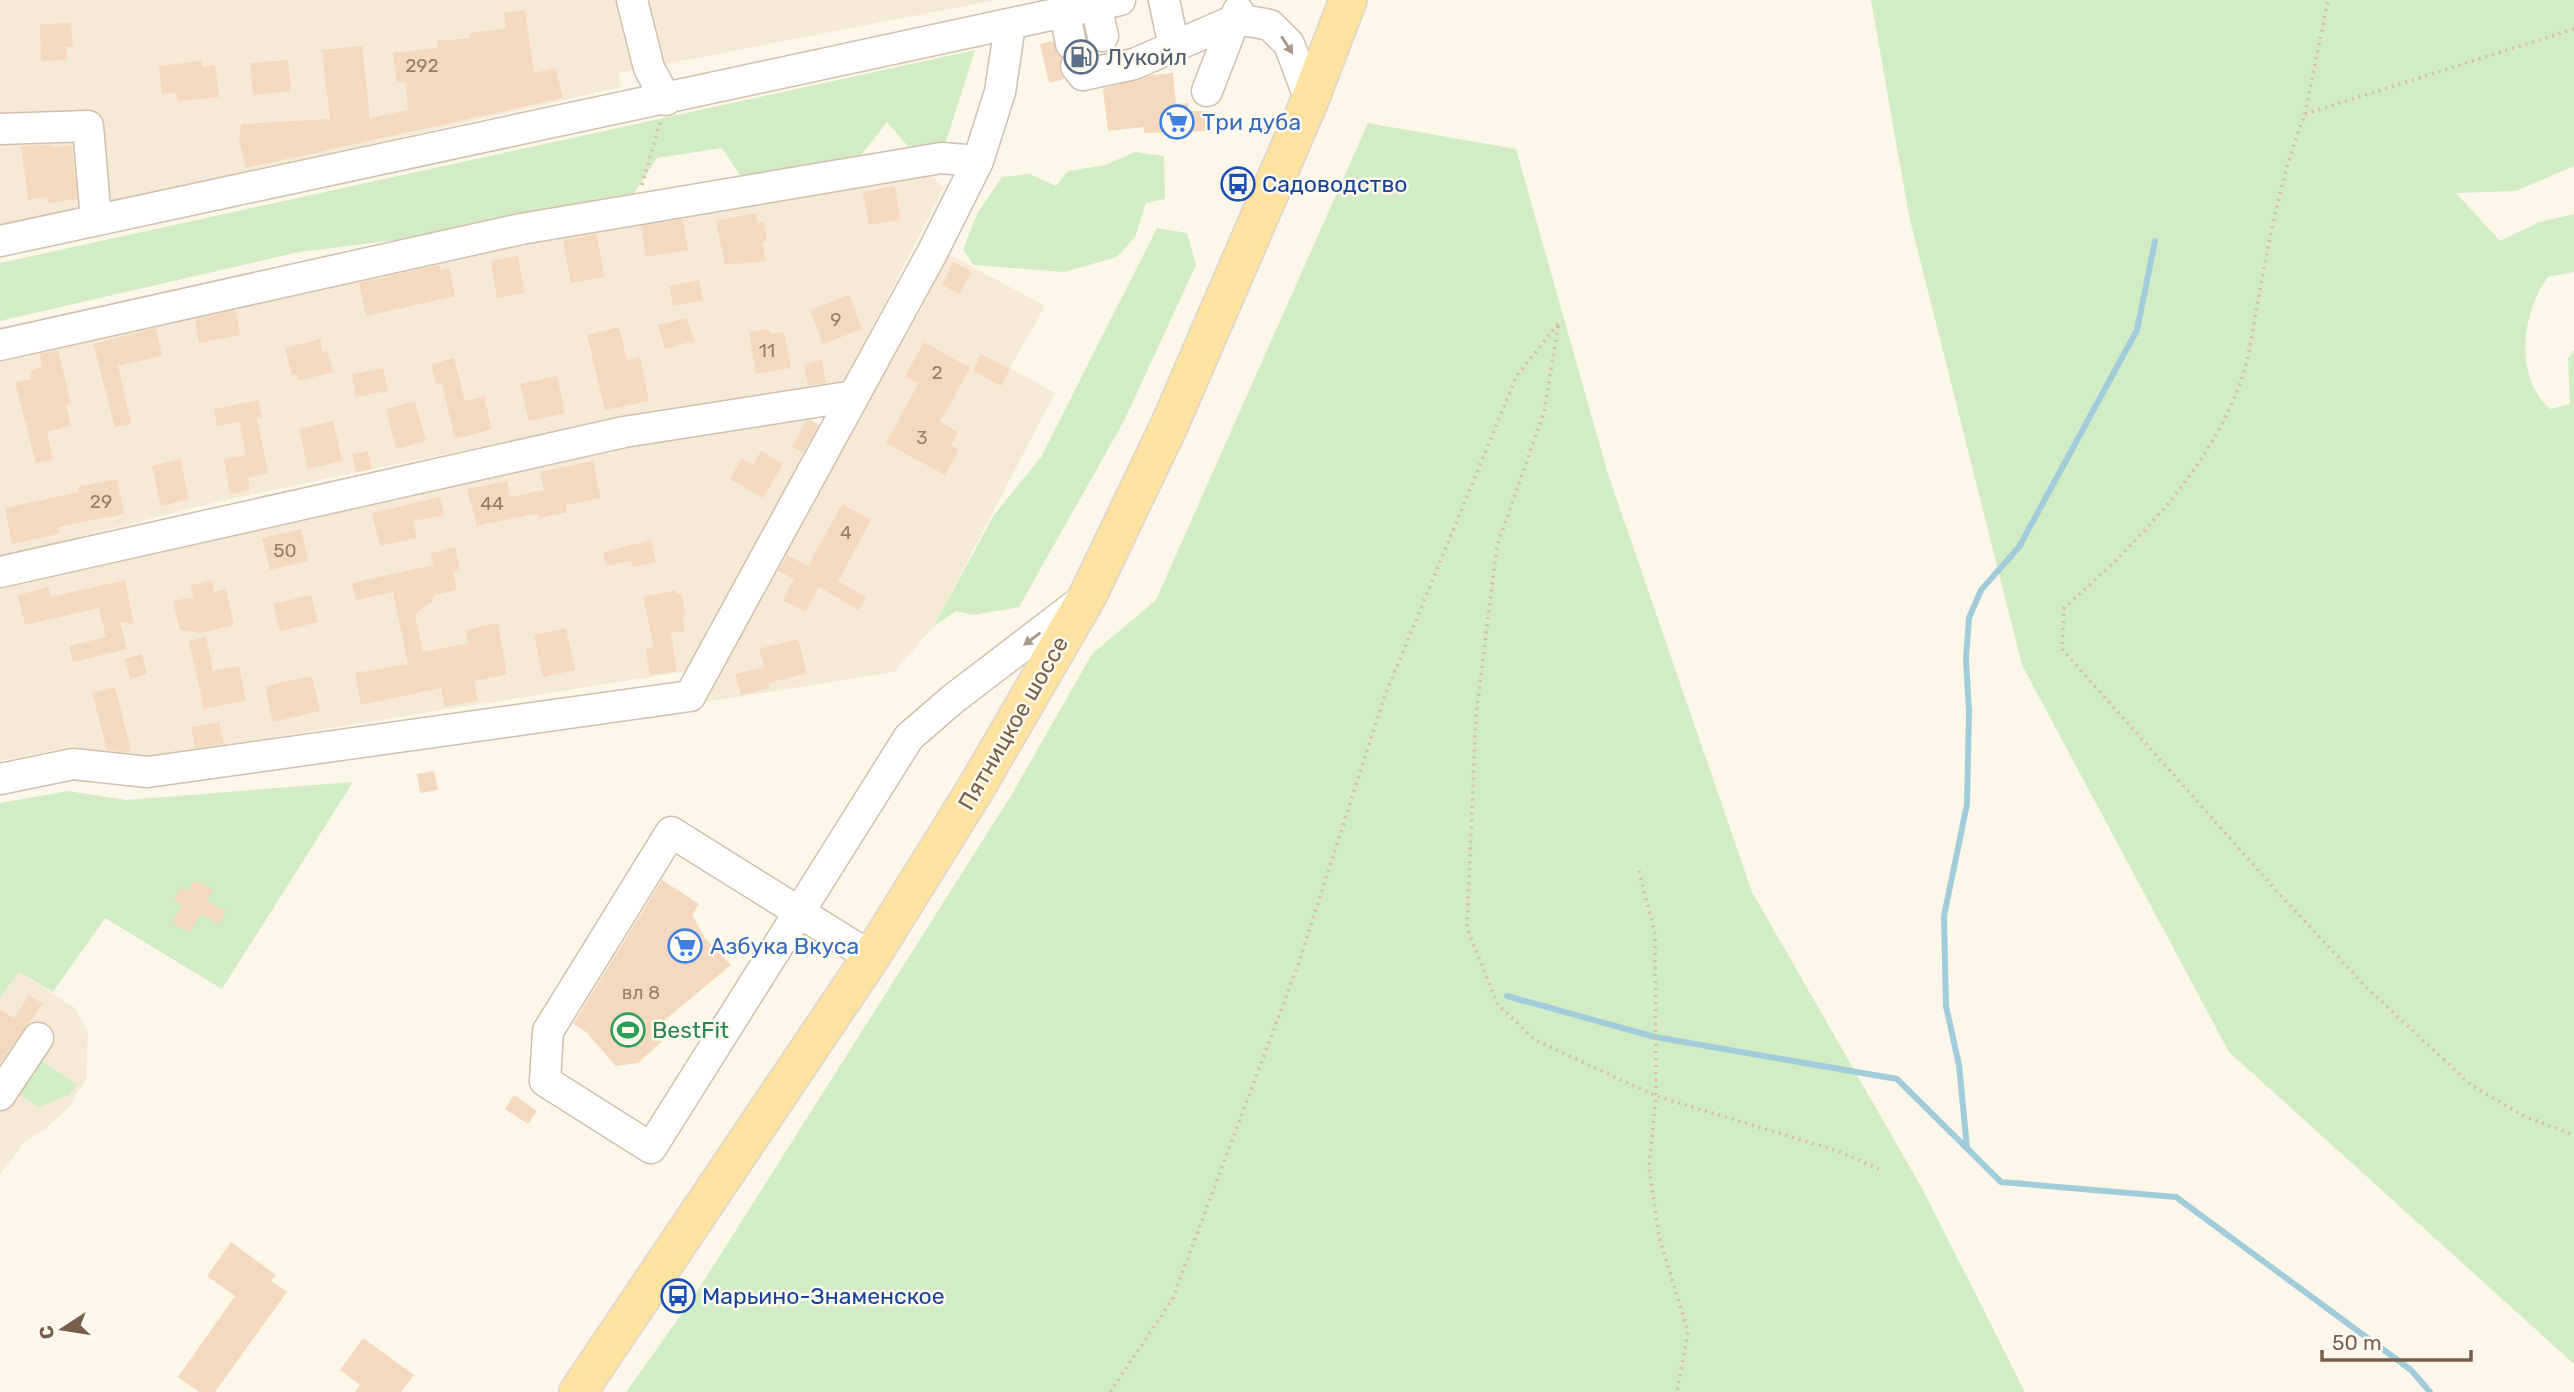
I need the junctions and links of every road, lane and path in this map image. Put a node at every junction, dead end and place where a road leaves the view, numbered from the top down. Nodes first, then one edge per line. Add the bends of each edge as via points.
1 (632, 0) edge
2 (1164, 0) edge
3 (1348, 0) edge
4 (2328, 0) edge
5 (1108, 3) edge
6 (1239, 10) edge
7 (1065, 13) junction
8 (1010, 24) junction
9 (2574, 29) edge
10 (1174, 47) junction
11 (1107, 55) junction
12 (1207, 91) dead end
13 (666, 100) junction
14 (1310, 100) junction
15 (2305, 114) junction
16 (0, 129) edge
17 (978, 162) junction
18 (636, 208) junction
19 (96, 220) junction
20 (0, 241) edge
21 (0, 345) edge
22 (854, 396) junction
23 (0, 572) edge
24 (1087, 597) junction
25 (0, 779) edge
26 (1639, 871) dead end
27 (802, 913) junction
28 (871, 957) junction
29 (38, 1038) dead end
30 (0, 1095) edge
31 (1656, 1096) junction
32 (2574, 1135) edge
33 (1879, 1169) dead end
34 (578, 1392) edge
35 (1110, 1392) edge
36 (1677, 1392) edge

1 - 13 street via 649,68
2 - 10 street
3 - 14 main road, Пятницкое шоссе
4 - 15 path
5 - 7 street
5 - 11 street
6 - 10 street
6 - 12 street
6 -> 14 street via 1270,25 1289,44
7 - 8 street
7 - 11 street via 1083,75
8 - 13 street
8 - 17 street via 1000,92
9 - 15 path
10 - 11 street via 1134,64
13 - 18 path
13 - 19 street
14 - 24 main road, Пятницкое шоссе via 1169,426
15 - 32 path via 2289,152 2245,367 2229,409 2194,471 2109,569 2064,608 2062,649 2368,989 2470,1085 2526,1117
16 - 19 street via 88,125
17 - 18 street via 941,158
17 - 22 street
18 - 21 street via 521,229
19 - 20 street
22 - 23 street via 624,432
22 - 25 street via 690,696 148,772 73,764
24 -> 27 street via 909,737
24 - 28 main road, Пятницкое шоссе
26 - 31 path via 1655,934
27 - 27 street via 671,832 548,1031 545,1081 652,1148
27 - 28 street
28 - 34 main road, Пятницкое шоссе
29 - 30 street
31 - 33 path via 1835,1150
31 - 35 path via 1535,1040 1499,1005 1467,928 1476,715 1497,546 1544,412 1558,324 1517,375 1384,698 1298,965 1172,1300
31 - 36 path via 1649,1167 1659,1236 1688,1332

